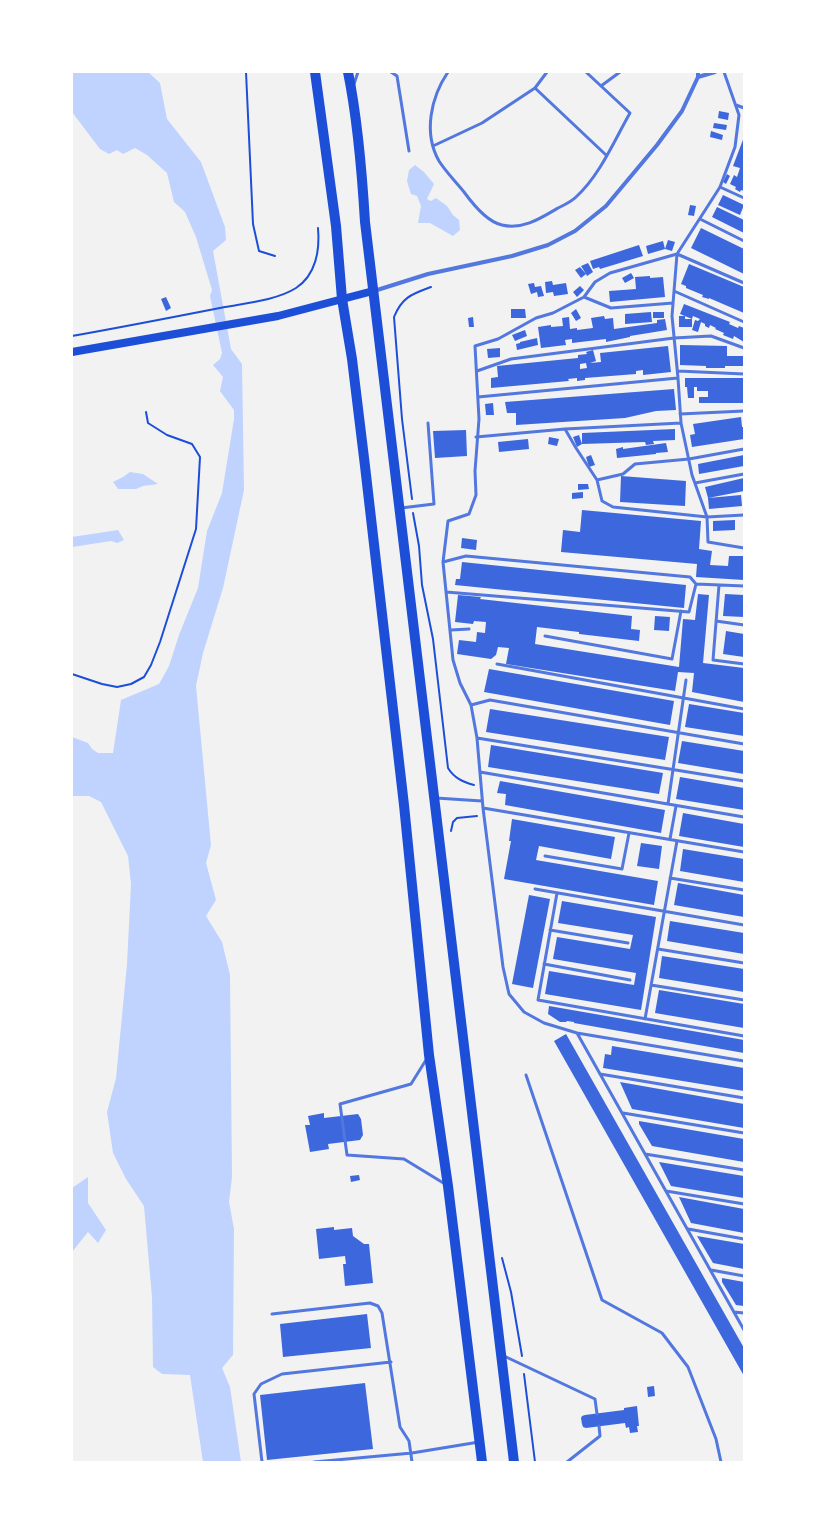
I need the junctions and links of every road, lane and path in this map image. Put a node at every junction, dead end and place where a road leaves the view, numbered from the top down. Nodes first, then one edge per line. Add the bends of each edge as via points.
1 (246, 72) edge
2 (315, 72) edge
3 (348, 72) edge
4 (358, 72) edge
5 (391, 72) edge
6 (448, 72) edge
7 (548, 72) edge
8 (586, 72) edge
9 (620, 72) edge
10 (715, 72) edge
11 (724, 72) edge
12 (699, 74) edge
13 (600, 86) junction
14 (535, 88) junction
15 (352, 89) junction
16 (736, 105) junction
17 (744, 108) edge
18 (433, 146) junction
19 (409, 151) dead end
20 (606, 155) junction
21 (720, 187) junction
22 (744, 198) edge
23 (700, 219) junction
24 (318, 228) dead end
25 (744, 241) edge
26 (677, 254) junction
27 (275, 256) dead end
28 (744, 283) edge
29 (431, 287) dead end
30 (674, 291) junction
31 (373, 292) junction
32 (584, 297) junction
33 (342, 300) junction
34 (673, 303) junction
35 (744, 322) edge
36 (72, 336) edge
37 (674, 338) junction
38 (744, 348) edge
39 (72, 352) edge
40 (678, 371) junction
41 (477, 372) junction
42 (744, 374) edge
43 (678, 378) junction
44 (478, 397) junction
45 (744, 411) edge
46 (146, 412) dead end
47 (680, 414) junction
48 (428, 423) dead end
49 (681, 423) junction
50 (565, 429) junction
51 (476, 437) junction
52 (744, 449) edge
53 (689, 459) junction
54 (744, 474) edge
55 (597, 480) junction
56 (695, 483) junction
57 (412, 507) junction
58 (399, 509) junction
59 (744, 515) edge
60 (707, 517) junction
61 (744, 548) edge
62 (443, 562) junction
63 (696, 584) junction
64 (719, 585) junction
65 (744, 586) edge
66 (446, 592) junction
67 (681, 611) junction
68 (716, 621) junction
69 (744, 625) edge
70 (469, 629) dead end
71 (450, 630) junction
72 (545, 636) dead end
73 (497, 664) dead end
74 (744, 664) edge
75 (72, 674) edge
76 (686, 680) dead end
77 (683, 698) junction
78 (471, 705) junction
79 (744, 709) edge
80 (678, 733) junction
81 (476, 738) junction
82 (744, 744) edge
83 (673, 770) junction
84 (480, 772) junction
85 (744, 781) edge
86 (481, 786) junction
87 (434, 798) junction
88 (482, 801) junction
89 (668, 804) junction
90 (676, 806) junction
91 (483, 808) junction
92 (484, 817) junction
93 (744, 817) edge
94 (629, 832) junction
95 (451, 838) dead end
96 (670, 840) junction
97 (677, 841) junction
98 (744, 852) edge
99 (545, 856) dead end
100 (670, 878) junction
101 (535, 889) dead end
102 (744, 890) edge
103 (557, 893) junction
104 (664, 912) junction
105 (744, 926) edge
106 (550, 930) junction
107 (628, 944) dead end
108 (658, 949) junction
109 (744, 963) edge
110 (544, 964) junction
111 (630, 980) dead end
112 (651, 985) junction
113 (744, 1000) edge
114 (645, 1019) junction
115 (577, 1033) junction
116 (744, 1036) edge
117 (429, 1055) junction
118 (744, 1061) edge
119 (600, 1074) junction
120 (526, 1075) dead end
121 (744, 1098) edge
122 (622, 1113) junction
123 (744, 1134) edge
124 (645, 1154) junction
125 (744, 1170) edge
126 (448, 1186) junction
127 (666, 1191) junction
128 (744, 1204) edge
129 (688, 1230) junction
130 (744, 1239) edge
131 (502, 1258) dead end
132 (711, 1270) junction
133 (744, 1276) edge
134 (734, 1312) junction
135 (744, 1313) edge
136 (272, 1314) dead end
137 (744, 1330) edge
138 (502, 1355) junction
139 (391, 1362) junction
140 (523, 1365) junction
141 (597, 1414) dead end
142 (599, 1426) dead end
143 (480, 1442) junction
144 (412, 1453) junction
145 (262, 1462) edge
146 (314, 1462) edge
147 (412, 1462) edge
148 (482, 1462) edge
149 (514, 1462) edge
150 (535, 1462) edge
151 (567, 1462) edge
152 (720, 1462) edge

1 - 27 path via 253,224 259,251
2 - 33 main road via 336,226
3 - 15 main road
4 - 15 lane
5 - 19 lane via 397,76
6 - 18 lane via 434,101 430,125
7 - 14 lane
8 - 13 lane
9 - 13 lane
10 - 12 street
11 - 16 lane
12 - 31 street via 682,111 657,145 606,206 575,231 548,245 512,256 428,274
13 - 20 lane via 630,113
14 - 18 lane via 482,123
14 - 20 lane
15 - 31 main road
16 - 17 lane
16 - 21 lane via 739,115 735,147
18 - 20 lane via 440,161 483,214 500,225 515,227 537,220 575,198 592,181
21 - 22 lane
21 - 23 lane
23 - 25 lane
23 - 26 lane
24 - 36 path via 319,244 313,267 296,288 262,300
26 - 28 lane
26 - 30 lane
26 - 32 lane via 610,273 595,282
29 - 57 path via 404,299 394,317
30 - 34 lane
30 - 35 lane
31 - 33 main road
31 - 58 main road
32 - 34 lane via 611,308
32 - 41 lane via 553,313 536,318 498,339 475,346
33 - 39 main road via 278,316
33 - 117 main road via 365,466 404,805
34 - 37 lane
37 - 38 lane via 711,336
37 - 40 lane
37 - 41 lane via 511,358
40 - 42 lane
40 - 43 lane
41 - 44 lane
43 - 44 lane
43 - 47 lane
44 - 51 lane
45 - 47 lane
46 - 75 path via 148,423 167,435 192,444 200,457 196,529 152,665 144,677 131,684 117,687
47 - 49 lane
48 - 57 lane via 434,504
49 - 50 lane
49 - 53 lane
50 - 51 lane
50 - 55 lane
51 - 62 lane via 476,495 469,514 448,521
52 - 53 lane
53 - 55 lane via 635,464 623,474
53 - 56 lane
54 - 56 lane
55 - 60 lane via 602,501 613,507
56 - 60 lane
57 - 58 lane
57 - 86 path via 422,585 433,639 448,768 460,780
58 - 87 main road
59 - 60 lane
60 - 61 lane via 708,542
62 - 63 lane via 466,556 690,577
62 - 66 lane
63 - 64 lane
63 - 67 lane via 689,612
64 - 65 lane
64 - 68 lane
66 - 67 lane
66 - 71 lane
67 - 72 lane via 672,659
68 - 69 lane
68 - 74 lane via 713,660
70 - 71 lane
71 - 78 lane via 453,660 460,683
73 - 77 lane
76 - 77 lane
77 - 79 lane
77 - 80 lane
78 - 80 lane via 490,700
78 - 81 lane
80 - 82 lane
80 - 83 lane
81 - 83 lane
81 - 84 lane
83 - 85 lane
83 - 89 lane
84 - 86 lane
84 - 89 lane
86 - 88 lane
87 - 88 lane
87 - 138 main road
88 - 91 lane
89 - 90 lane
90 - 93 lane
90 - 96 lane
91 - 92 lane
91 - 94 lane
92 - 95 path via 457,818 452,822
92 - 115 lane via 502,967 509,994 524,1012 544,1023
94 - 96 lane
94 - 99 lane via 622,869
96 - 97 lane
97 - 98 lane
97 - 100 lane
100 - 102 lane
100 - 104 lane
101 - 103 lane
103 - 104 lane
103 - 106 lane
104 - 105 lane
104 - 108 lane
106 - 107 lane
106 - 110 lane
108 - 109 lane
108 - 112 lane
110 - 111 lane
110 - 114 lane via 538,1000
112 - 113 lane
112 - 114 lane
114 - 116 lane
115 - 118 lane
115 - 119 lane
117 - 126 main road
117 - 126 lane via 412,1084 340,1104 347,1155 404,1159
119 - 121 lane
119 - 122 lane
120 - 152 lane via 602,1300 662,1333 688,1367 716,1439
122 - 123 lane
122 - 124 lane
124 - 125 lane
124 - 127 lane
126 - 143 main road
127 - 128 lane
127 - 129 lane
129 - 130 lane
129 - 132 lane
131 - 140 path via 511,1292
132 - 133 lane
132 - 134 lane
134 - 135 lane
134 - 137 lane
136 - 139 lane via 370,1303 378,1306 382,1313
138 - 140 lane
138 - 149 main road
139 - 144 lane via 400,1427 410,1441
139 - 145 lane via 282,1374 261,1384 254,1394
140 - 141 lane via 595,1399
140 - 150 path
142 - 151 lane via 600,1436
143 - 144 lane
143 - 148 main road
144 - 146 lane
144 - 147 lane

